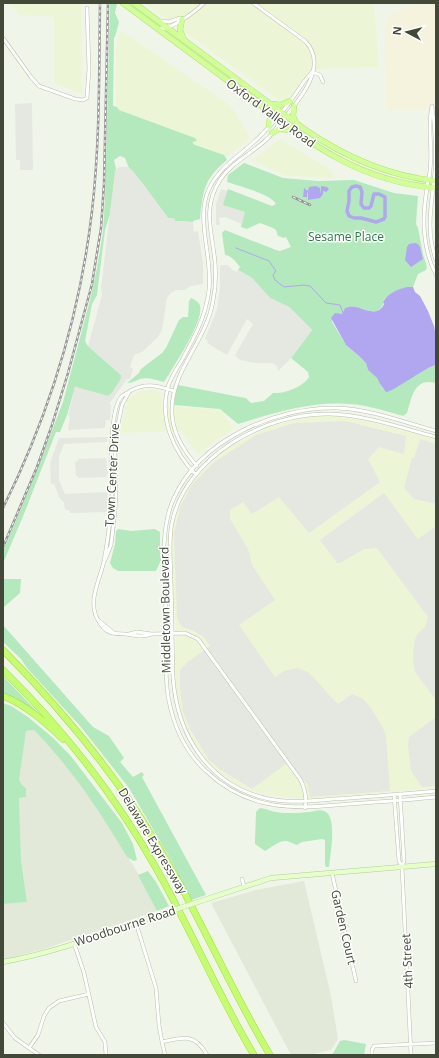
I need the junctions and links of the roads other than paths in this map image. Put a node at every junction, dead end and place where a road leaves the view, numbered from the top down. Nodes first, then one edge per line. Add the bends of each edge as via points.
1 (123, 3) edge
2 (134, 3) edge
3 (204, 3) edge
4 (253, 3) edge
5 (87, 8) dead end
6 (184, 18) junction
7 (158, 21) junction
8 (168, 28) junction
9 (158, 29) junction
10 (3, 38) edge
11 (185, 41) junction
12 (312, 72) junction
13 (323, 82) dead end
14 (290, 101) junction
15 (268, 102) junction
16 (294, 106) junction
17 (266, 109) junction
18 (284, 114) junction
19 (435, 117) edge
20 (279, 119) junction
21 (296, 124) junction
22 (269, 126) junction
23 (294, 131) junction
24 (272, 133) junction
25 (432, 180) edge
26 (427, 187) junction
27 (434, 188) edge
28 (436, 260) edge
29 (436, 275) edge
30 (168, 389) junction
31 (174, 391) junction
32 (436, 431) edge
33 (436, 437) edge
34 (196, 466) junction
35 (200, 470) junction
36 (192, 471) junction
37 (196, 475) junction
38 (166, 633) junction
39 (172, 633) junction
40 (3, 650) edge
41 (3, 670) edge
42 (3, 696) edge
43 (87, 764) junction
44 (436, 791) edge
45 (394, 794) junction
46 (400, 794) junction
47 (436, 797) edge
48 (399, 800) junction
49 (394, 801) junction
50 (306, 802) junction
51 (305, 808) junction
52 (436, 864) edge
53 (402, 867) junction
54 (332, 873) junction
55 (242, 879) dead end
56 (244, 886) junction
57 (136, 923) junction
58 (74, 943) junction
59 (3, 962) edge
60 (356, 981) dead end
61 (89, 994) junction
62 (3, 1023) edge
63 (162, 1042) junction
64 (436, 1043) edge
65 (410, 1044) junction
66 (29, 1048) junction
67 (39, 1055) edge
68 (106, 1055) edge
69 (165, 1055) edge
70 (207, 1055) edge
71 (254, 1055) edge
72 (270, 1055) edge
73 (372, 1055) edge
74 (411, 1055) edge

1 - 9 main road, Oxford Valley Road
2 - 7 main road, Oxford Valley Road
3 - 6 street
4 - 12 street via 309,45 314,58
5 - 10 street via 89,90 87,98 83,100 39,86
6 - 7 street via 171,22
6 - 8 street
6 - 11 main road via 180,30
7 - 8 main road, Oxford Valley Road
8 - 9 street
8 - 11 main road, Oxford Valley Road
9 - 17 main road, Oxford Valley Road
11 - 15 main road, Oxford Valley Road
12 - 13 street via 320,75
12 - 14 street
12 - 16 street via 311,80
14 - 15 main road via 281,105
14 - 18 street
15 - 18 main road, Oxford Valley Road
16 - 18 street
16 - 21 main road via 293,116
17 - 20 main road, Oxford Valley Road
17 - 22 main road via 270,117
18 - 20 street
18 - 20 street
18 - 21 main road, Oxford Valley Road
19 - 25 street via 435,170
19 - 25 street via 432,106
20 - 22 street
20 - 23 main road, Oxford Valley Road
20 - 24 street
21 - 25 main road, Oxford Valley Road via 330,146 362,162 392,173
22 - 30 street via 223,168 208,190 203,214 210,272 207,305 200,326
23 - 24 main road via 282,129
23 - 26 main road, Oxford Valley Road via 326,153 359,169 394,181
24 - 31 street via 228,170 213,194 209,215 216,277 213,305 203,334
25 - 26 street
25 - 27 street
26 - 27 main road, Oxford Valley Road
26 - 29 street via 424,232 429,259
27 - 28 street via 429,228
30 - 31 street, Town Center Drive
30 - 36 street via 165,410 168,430 176,448
30 - 38 street, Town Center Drive via 147,385 138,387 129,392 120,411 115,452 116,494 111,545 94,597 94,612 106,631 129,634
31 - 34 street via 174,429
32 - 34 street, Middletown Boulevard via 352,409 300,411 270,418 240,432 213,450
33 - 35 street, Middletown Boulevard via 356,416 325,414 298,417 265,426 248,435 223,449
34 - 35 street
34 - 36 street, Middletown Boulevard
35 - 37 street, Middletown Boulevard
36 - 37 street
36 - 38 street, Middletown Boulevard via 175,496 165,530
37 - 39 street, Middletown Boulevard via 179,502 170,534
38 - 39 street, Town Center Drive
38 - 51 street, Middletown Boulevard via 167,687 171,712 179,734 194,759 218,782 242,796 267,805
39 - 50 street, Town Center Drive via 188,634 201,642 300,779 305,788
39 - 50 street, Middletown Boulevard via 174,690 178,710 185,731 199,754 221,776 245,791 270,799
40 - 72 highway, Delaware Expressway via 78,730 138,812 179,882
41 - 43 highway, Delaware Expressway via 47,715
42 - 43 highway via 22,705 43,721
43 - 71 highway, Delaware Expressway via 118,806 156,867
44 - 46 street, Middletown Boulevard
45 - 46 street, Middletown Boulevard
45 - 49 street, 4th Street
45 - 50 street, Middletown Boulevard
46 - 48 street, 4th Street
47 - 48 street, Middletown Boulevard
48 - 49 street, Middletown Boulevard
48 - 53 street, 4th Street via 404,861
49 - 51 street, Middletown Boulevard
49 - 53 street, 4th Street via 399,861
50 - 51 street
52 - 53 main road, Woodbourne Road
53 - 54 main road, Woodbourne Road
53 - 65 street, 4th Street
54 - 56 main road, Woodbourne Road via 271,878
54 - 60 street, Garden Court
55 - 56 street
56 - 57 main road, Woodbourne Road, bridge
57 - 58 main road, Woodbourne Road
57 - 63 street via 156,988
58 - 59 main road, Woodbourne Road via 30,957
58 - 61 street
61 - 66 street via 59,1001 49,1008
61 - 68 street via 96,1027 105,1042
62 - 66 street via 15,1038
63 - 69 street
63 - 70 street via 192,1039 201,1045
64 - 65 street
65 - 73 street via 374,1046
65 - 74 street, 4th Street
66 - 67 street

